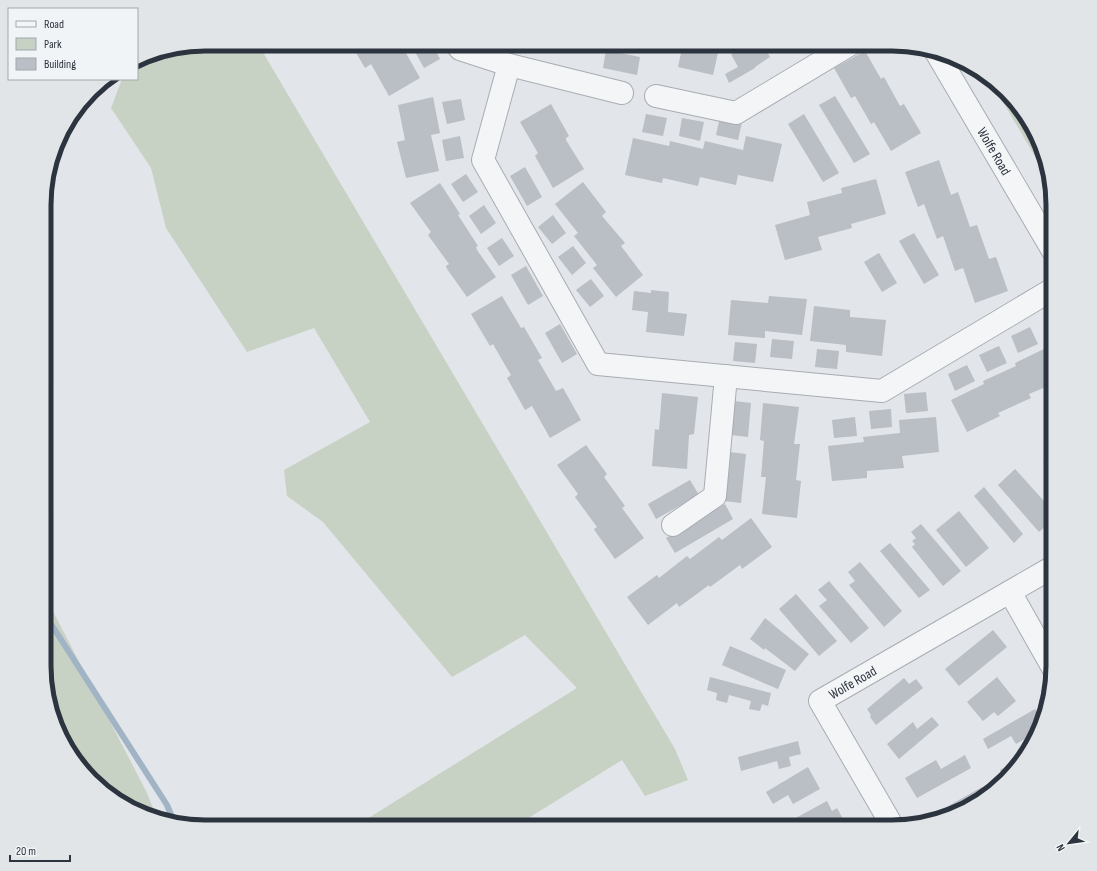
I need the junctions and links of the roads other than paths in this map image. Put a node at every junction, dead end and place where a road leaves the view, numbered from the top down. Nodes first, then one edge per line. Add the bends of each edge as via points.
1 (466, 51) edge
2 (839, 51) edge
3 (940, 58) edge
4 (509, 65) junction
5 (622, 93) dead end
6 (656, 96) dead end
7 (1046, 239) edge
8 (1046, 293) edge
9 (726, 376) junction
10 (673, 525) dead end
11 (1046, 571) edge
12 (1010, 592) junction
13 (1046, 656) edge
14 (889, 820) edge

1 - 4 street
2 - 6 street via 736,113
3 - 7 street, Wolfe Road
4 - 5 street
4 - 9 street via 483,160 598,364
8 - 9 street via 882,391
9 - 10 street via 715,496
11 - 12 street, Wolfe Road
12 - 13 street
12 - 14 street, Wolfe Road via 820,701

